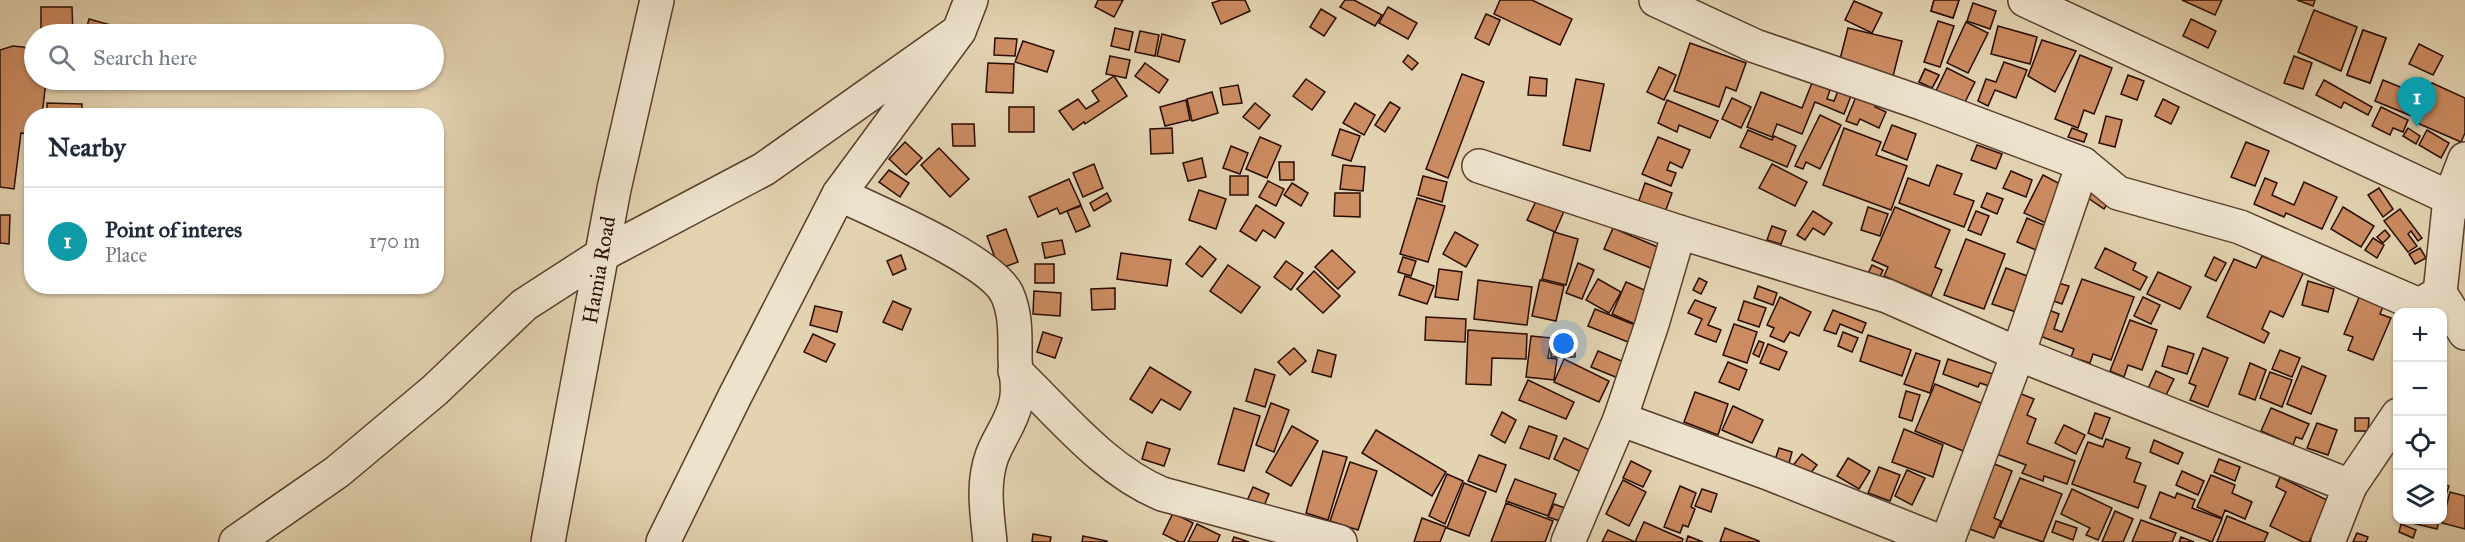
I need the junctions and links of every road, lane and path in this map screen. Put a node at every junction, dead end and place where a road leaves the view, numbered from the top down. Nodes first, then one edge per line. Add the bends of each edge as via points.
1 (657, 0) edge
2 (971, 0) edge
3 (1656, 0) edge
4 (2025, 0) edge
5 (959, 31) junction
6 (2465, 159) edge
7 (2083, 164) junction
8 (1479, 166) dead end
9 (839, 194) junction
10 (2458, 200) edge
11 (1679, 232) junction
12 (603, 254) junction
13 (2426, 304) edge
14 (2465, 333) edge
15 (2018, 354) junction
16 (1015, 371) junction
17 (2396, 416) edge
18 (1620, 419) junction
19 (2350, 486) junction
20 (236, 542) edge
21 (548, 542) edge
22 (663, 542) edge
23 (990, 542) edge
24 (1340, 542) edge
25 (1568, 542) edge
26 (1941, 542) edge
27 (1947, 542) edge
28 (2328, 542) edge

1 - 12 street, Hamia Road
2 - 5 street
3 - 7 street via 1755,46
4 - 10 street
5 - 9 street
5 - 12 street via 764,169
6 - 10 street
7 - 13 street via 2118,193 2240,227
7 - 15 street
8 - 11 street
9 - 16 street via 951,249 981,267 1006,291 1014,313
9 - 22 street
10 - 13 street
11 - 15 street via 1887,296
11 - 18 street
12 - 20 street via 524,305 435,390 337,472
12 - 21 street, Hamia Road
13 - 14 street
15 - 19 street
15 - 27 street
16 - 23 street via 1019,391 1016,405 987,472
16 - 24 street via 1098,452 1138,484
17 - 19 street
18 - 25 street
18 - 26 street
19 - 28 street

